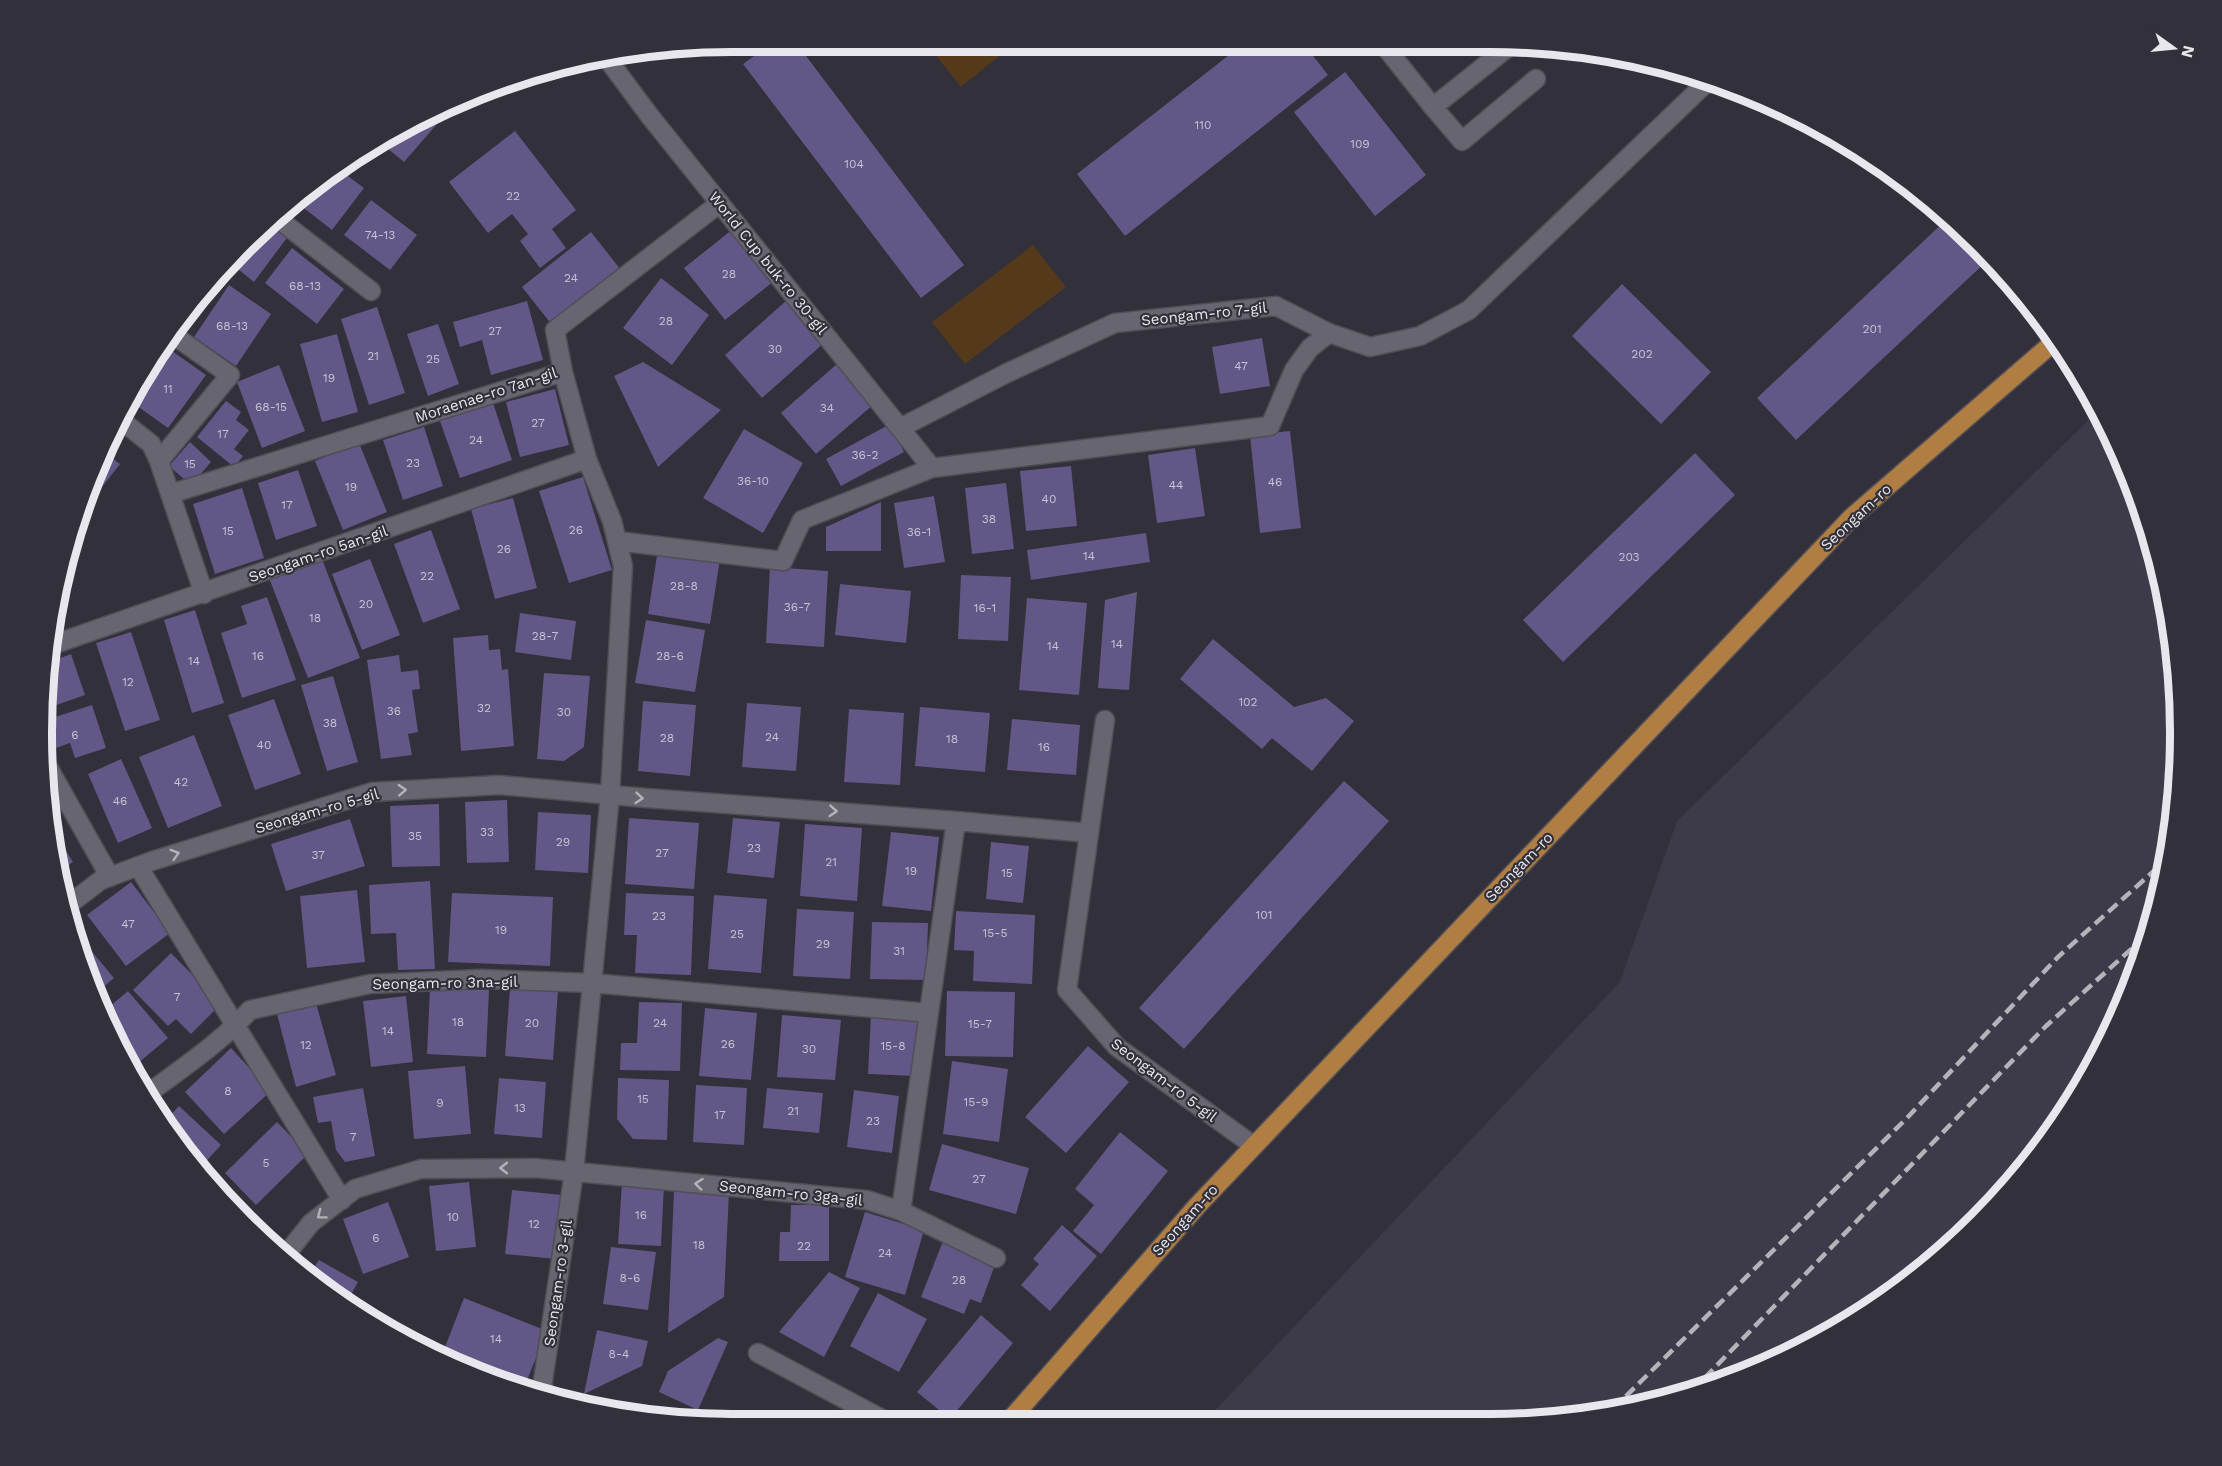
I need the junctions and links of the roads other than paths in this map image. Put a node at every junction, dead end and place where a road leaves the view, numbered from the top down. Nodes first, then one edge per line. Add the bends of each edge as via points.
1 (1389, 52) edge
2 (1501, 53) edge
3 (611, 64) edge
4 (1536, 79) dead end
5 (1702, 87) edge
6 (1433, 107) junction
7 (720, 203) junction
8 (283, 222) edge
9 (371, 291) dead end
10 (1329, 333) junction
11 (179, 339) edge
12 (2049, 346) edge
13 (563, 372) junction
14 (127, 425) edge
15 (900, 428) junction
16 (587, 459) junction
17 (159, 461) junction
18 (932, 468) junction
19 (170, 494) junction
20 (617, 541) junction
21 (204, 594) junction
22 (58, 643) edge
23 (1104, 720) dead end
24 (54, 778) edge
25 (610, 795) junction
26 (956, 821) junction
27 (1089, 833) junction
28 (138, 866) junction
29 (110, 877) junction
30 (74, 901) edge
31 (592, 983) junction
32 (929, 1013) junction
33 (236, 1025) junction
34 (154, 1089) edge
35 (1254, 1146) junction
36 (574, 1172) junction
37 (342, 1200) junction
38 (902, 1211) junction
39 (290, 1250) edge
40 (996, 1258) dead end
41 (758, 1353) dead end
42 (542, 1386) edge
43 (873, 1414) edge
44 (1015, 1414) edge

1 - 6 street
2 - 6 street
3 - 7 street, World Cup buk-ro 30-gil
4 - 6 street via 1462,141
5 - 10 street, Seongam-ro 7-gil via 1469,310 1420,336 1370,348
7 - 13 street, Moraenae-ro 7an-gil via 555,330
7 - 15 street, World Cup buk-ro 30-gil
8 - 9 street
10 - 15 street, Seongam-ro 7-gil via 1276,306 1115,323
10 - 18 street via 1310,348 1294,370 1270,426
11 - 17 street via 230,375
12 - 35 main road, Seongam-ro via 1852,517
13 - 16 street
13 - 19 street, Moraenae-ro 7an-gil
14 - 17 street via 151,444
15 - 18 street, World Cup buk-ro 30-gil
16 - 20 street
16 - 21 street, Seongam-ro 5an-gil
17 - 19 street
18 - 20 street via 802,520 783,561
19 - 21 street
20 - 25 street via 623,566
21 - 22 street, Seongam-ro 5an-gil
23 - 27 street, Seongam-ro 5-gil
24 - 29 street
25 -> 26 street, Seongam-ro 5-gil
28 -> 25 street, Seongam-ro 5-gil via 372,792 499,785
25 - 31 street
26 - 27 street, Seongam-ro 5-gil
26 - 32 street
27 - 35 street, Seongam-ro 5-gil via 1067,990 1116,1047
28 - 29 street, Seongam-ro 5-gil
28 - 33 street
29 - 30 street, Seongam-ro 5-gil
31 - 32 street, Seongam-ro 3na-gil
31 - 33 street, Seongam-ro 3na-gil via 481,979 370,984 250,1010
31 - 36 street
32 - 38 street
33 - 34 street, Seongam-ro 3na-gil
33 - 37 street
35 - 44 main road, Seongam-ro
36 -> 37 street, Seongam-ro 3ga-gil via 535,1168 421,1169 355,1189
38 -> 36 street, Seongam-ro 3ga-gil via 867,1200
36 - 42 street, Seongam-ro 3-gil
37 -> 39 street, Seongam-ro 3ga-gil via 311,1223
38 - 40 street, Seongam-ro 3ga-gil
41 - 43 street

